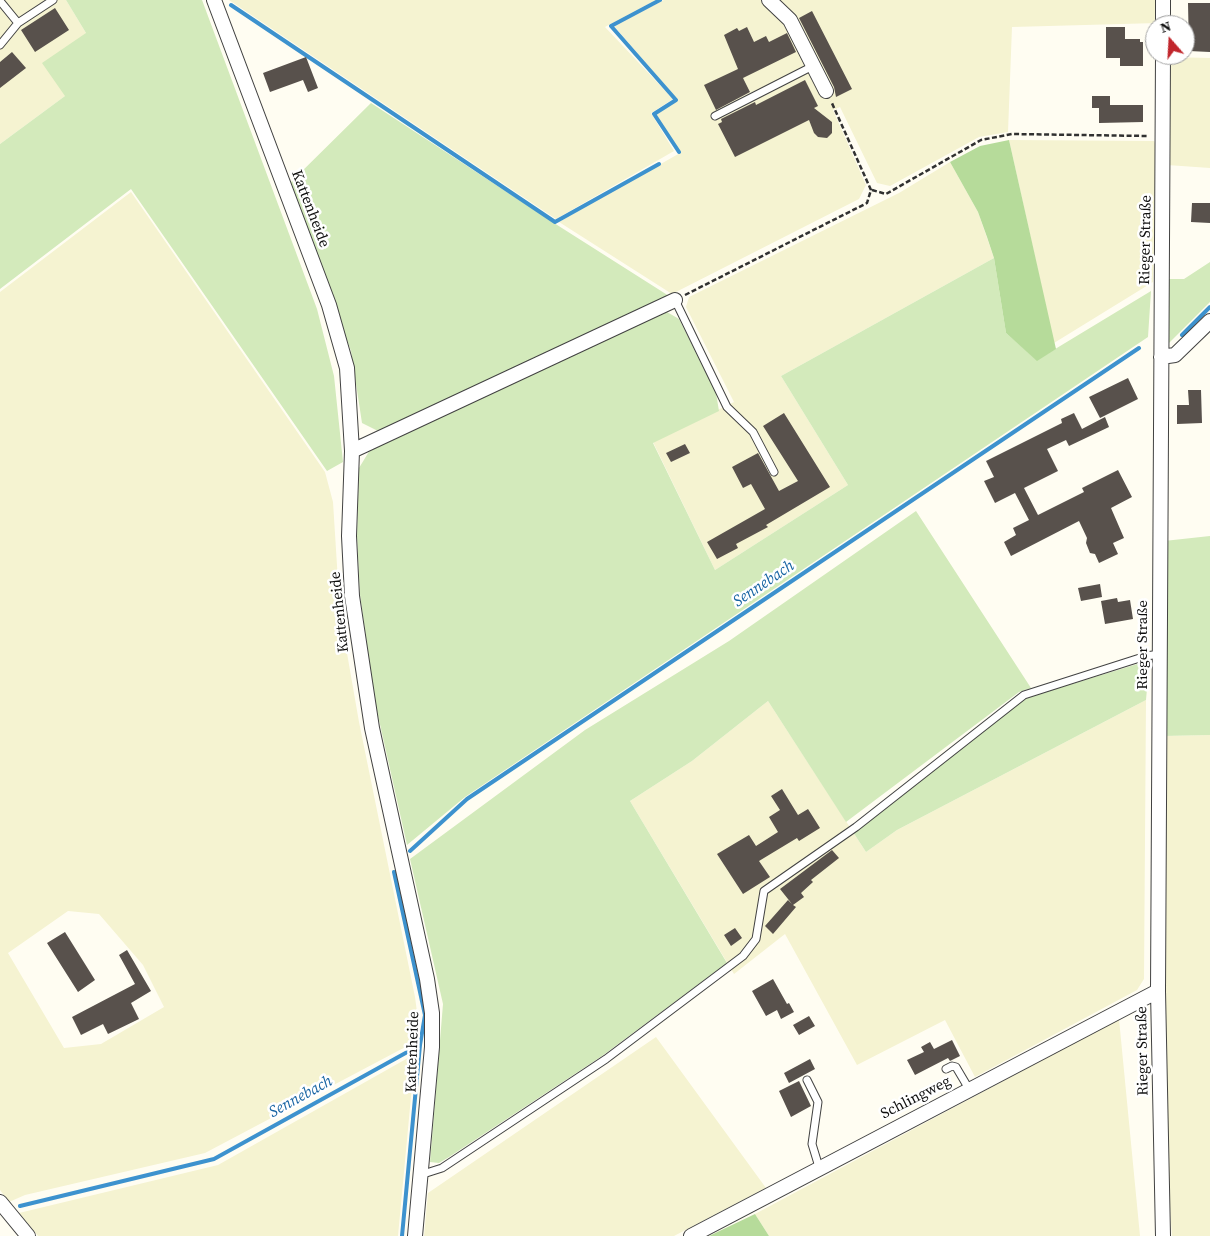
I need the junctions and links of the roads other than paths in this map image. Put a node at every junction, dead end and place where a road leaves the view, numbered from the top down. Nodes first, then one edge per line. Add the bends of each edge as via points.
1 (53, 0) edge
2 (214, 0) edge
3 (769, 0) edge
4 (1164, 0) edge
5 (0, 1) edge
6 (1163, 15) edge
7 (18, 23) junction
8 (0, 45) edge
9 (1163, 65) edge
10 (813, 66) junction
11 (826, 91) road end
12 (715, 116) dead end
13 (675, 300) joint
14 (1210, 321) edge
15 (1161, 357) junction
16 (352, 450) junction
17 (774, 472) dead end
18 (1160, 654) junction
19 (1158, 991) junction
20 (946, 1070) dead end
21 (807, 1080) dead end
22 (969, 1089) junction
23 (819, 1167) junction
24 (420, 1175) junction
25 (0, 1202) edge
26 (28, 1236) edge
27 (415, 1236) edge
28 (691, 1236) edge
29 (1163, 1236) edge

1 - 7 lane
2 - 16 street, Kattenheide via 330,305 347,368
3 - 10 street via 790,20
4 - 6 street
5 - 7 lane
7 - 8 lane
9 - 15 street, Rieger Straße
10 - 11 street
10 - 12 lane
13 - 16 street
13 - 17 lane via 727,407 752,432
14 - 15 street via 1175,355
15 - 18 street, Rieger Straße
16 - 24 street, Kattenheide via 349,536 352,596 372,728 432,1013 432,1047
18 - 19 street, Rieger Straße
18 - 24 lane via 1024,695 856,827 764,890 756,938 742,956 606,1059 442,1168
19 - 22 street, Schlingweg
19 - 29 street, Rieger Straße
20 - 22 lane via 956,1067
21 - 23 lane via 818,1102 812,1144
22 - 23 street, Schlingweg
23 - 28 street, Schlingweg
24 - 27 street, Kattenheide
25 - 26 street

